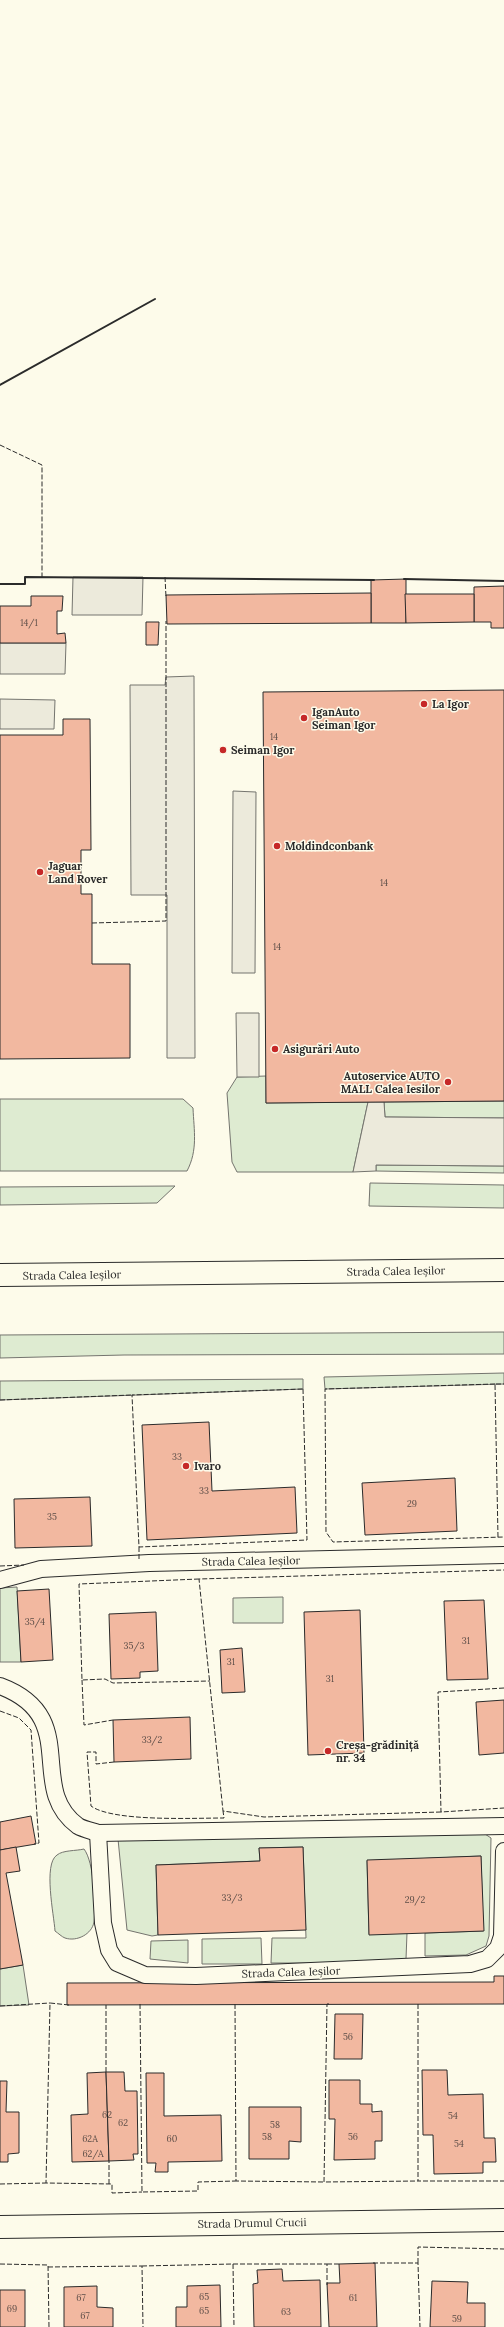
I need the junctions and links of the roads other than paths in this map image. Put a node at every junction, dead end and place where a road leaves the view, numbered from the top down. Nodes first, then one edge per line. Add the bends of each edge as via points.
1 (504, 1270) edge
2 (0, 1275) edge
3 (504, 1555) edge
4 (0, 1580) edge
5 (0, 1686) edge
6 (504, 1826) edge
7 (98, 1833) junction
8 (504, 1851) edge
9 (504, 2220) edge
10 (0, 2227) edge

1 - 2 main road, Strada Calea Ieșilor
3 - 4 lane, Strada Calea Ieșilor via 149,1563 41,1569
5 - 7 lane via 30,1702 42,1716 47,1732 56,1796 64,1811 78,1826
6 - 7 lane
7 - 8 lane, Strada Calea Ieșilor via 103,1923 109,1950 117,1963 145,1975 196,1976 418,1967 470,1964 487,1959 498,1948 502,1936
9 - 10 main road, Strada Drumul Crucii

